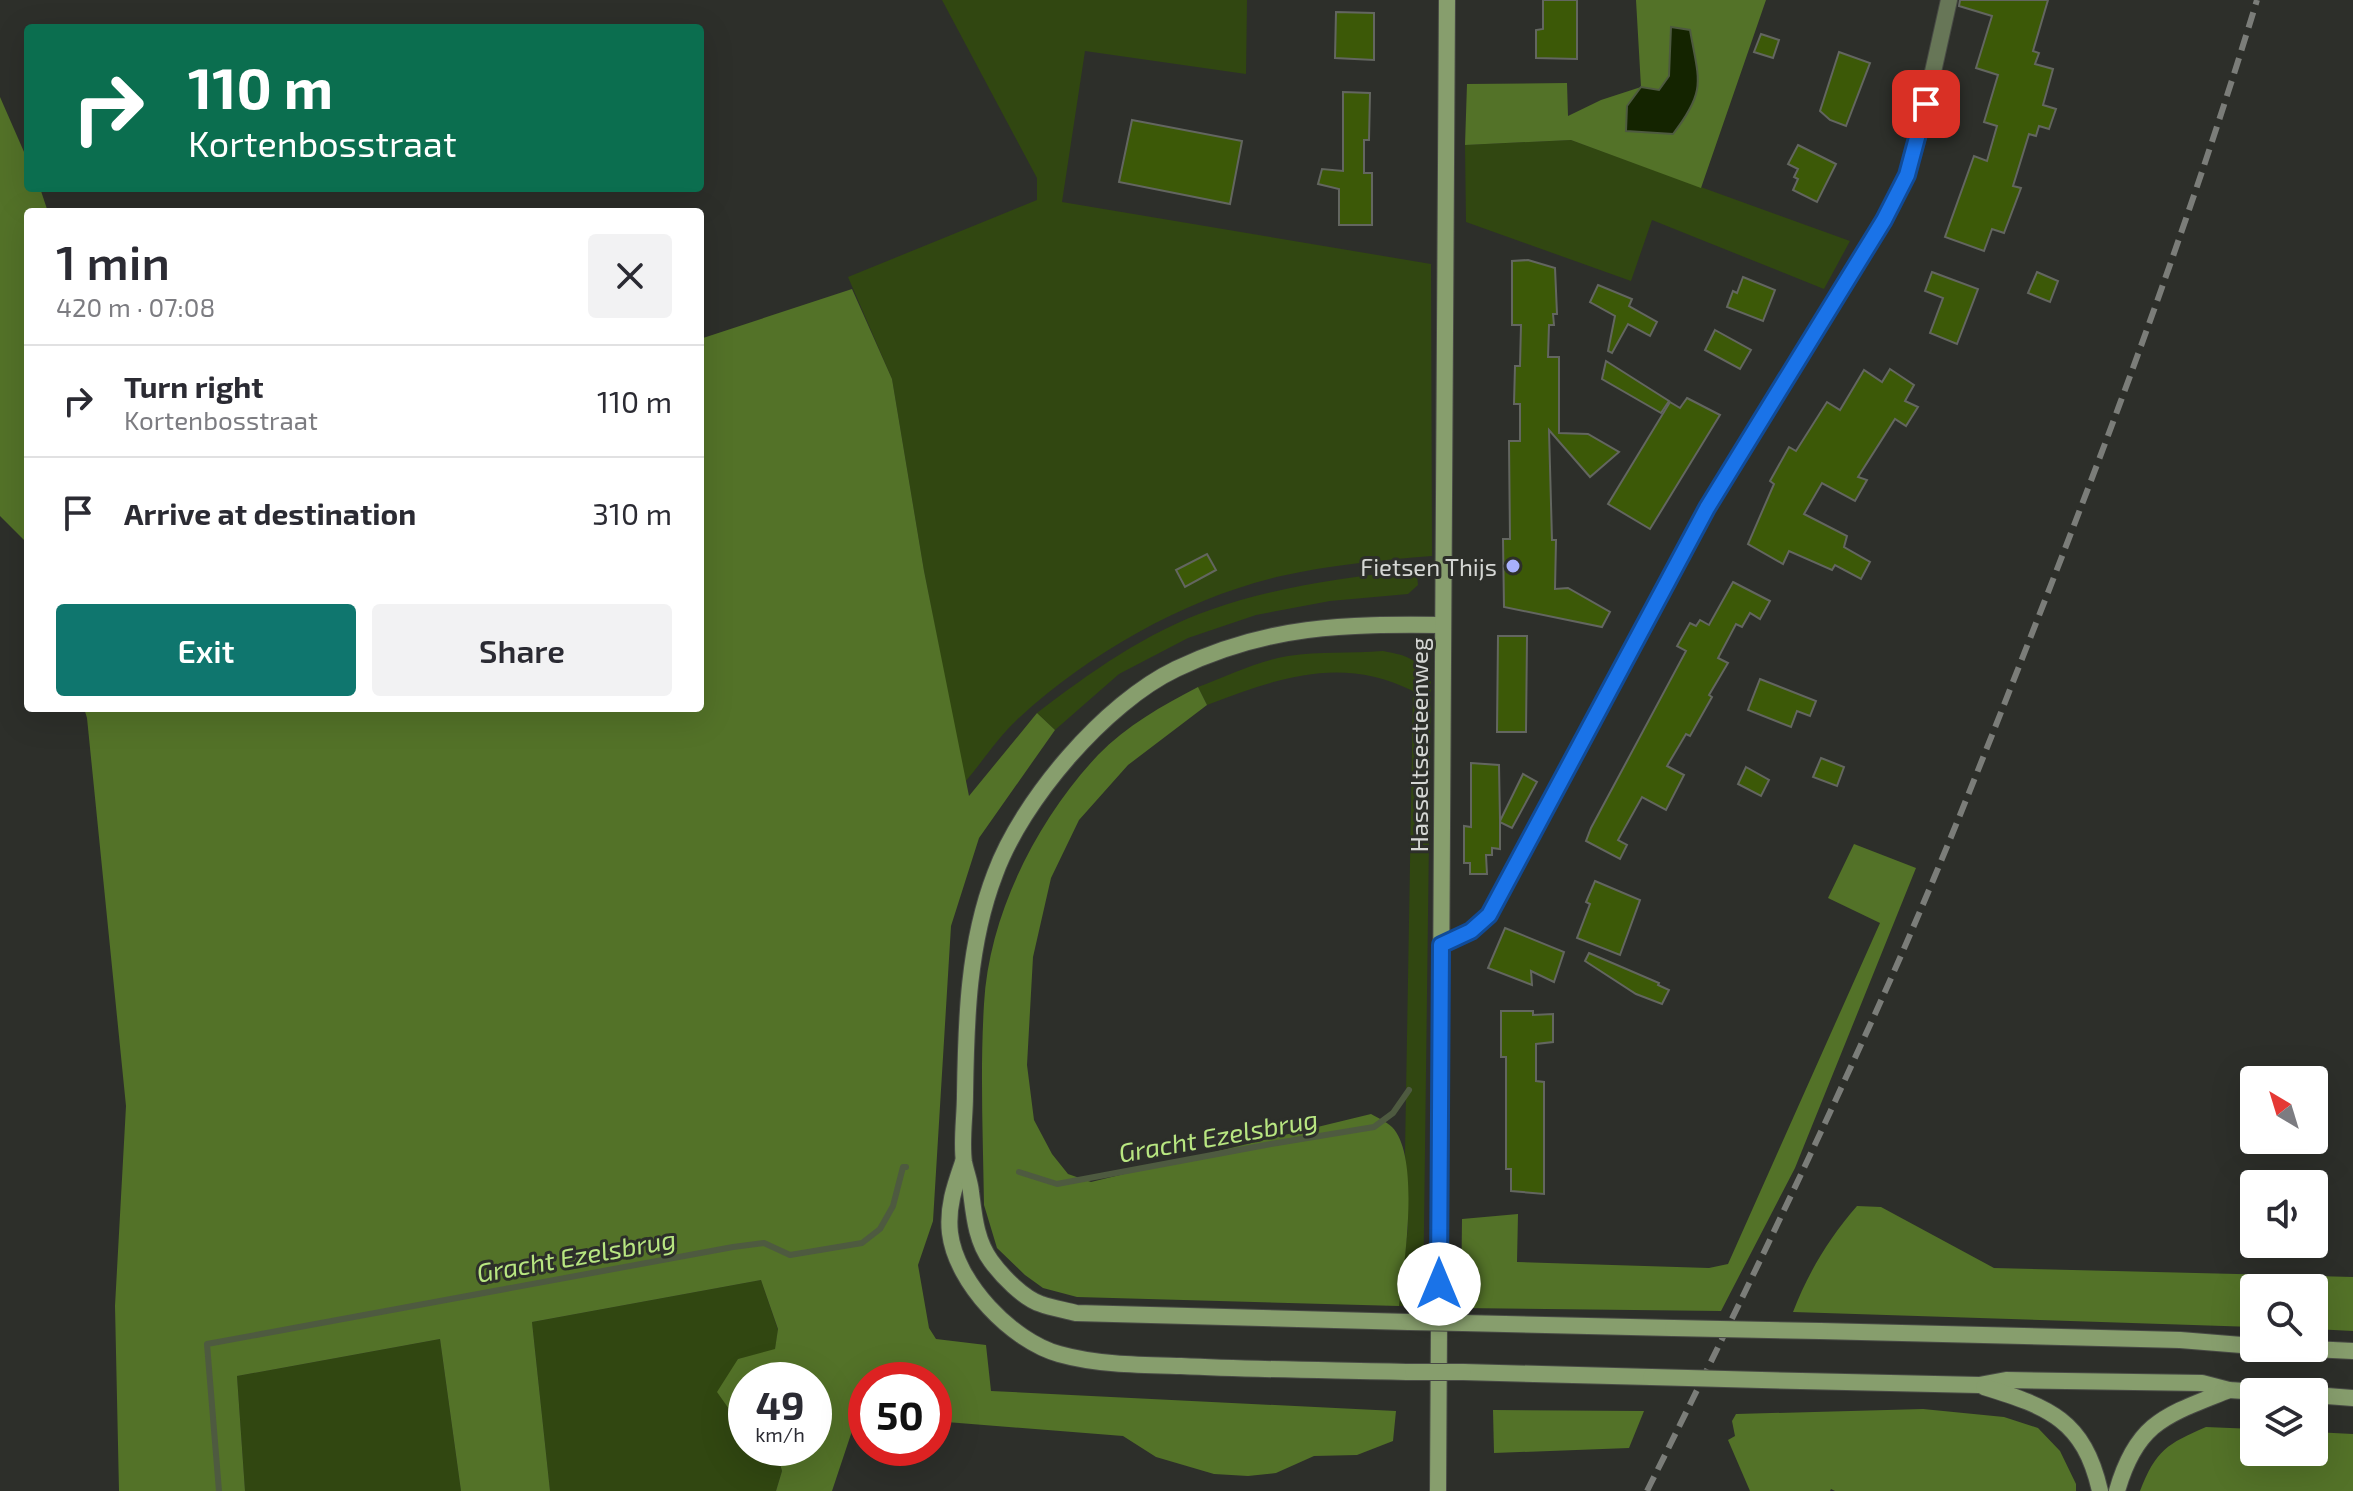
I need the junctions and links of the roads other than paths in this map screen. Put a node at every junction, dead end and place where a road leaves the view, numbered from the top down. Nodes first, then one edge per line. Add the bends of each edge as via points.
1 (1447, 0) edge
2 (1949, 0) edge
3 (1443, 625) junction
4 (1441, 945) junction
5 (964, 1160) junction
6 (2240, 1345) edge
7 (2328, 1350) edge
8 (2353, 1351) edge
9 (1979, 1385) junction
10 (2229, 1390) junction
11 (2240, 1391) edge
12 (2328, 1396) edge
13 (2353, 1398) edge
14 (1438, 1491) edge
15 (2100, 1491) edge
16 (2117, 1491) edge

1 - 3 main road, Hasseltsesteenweg
2 - 4 street via 1907,175 1884,220 1707,508 1489,915 1471,931
3 - 4 main road, Hasseltsesteenweg
3 - 5 main road via 1355,624 1295,630 1236,645 1175,670 1129,700 1063,763 1025,813 994,874 967,1014
4 - 14 main road, Hasseltsesteenweg
5 - 6 main road, bridge via 974,1222 990,1259 1038,1304 1076,1313
5 - 9 main road, bridge via 951,1196 950,1234 963,1271 990,1310 1028,1340 1058,1354 1208,1368
7 - 8 main road
9 - 10 main road via 2006,1380 2202,1383
9 - 15 main road via 2023,1399 2063,1421 2093,1462
10 - 11 main road
10 - 16 main road via 2157,1423 2125,1463
12 - 13 main road

